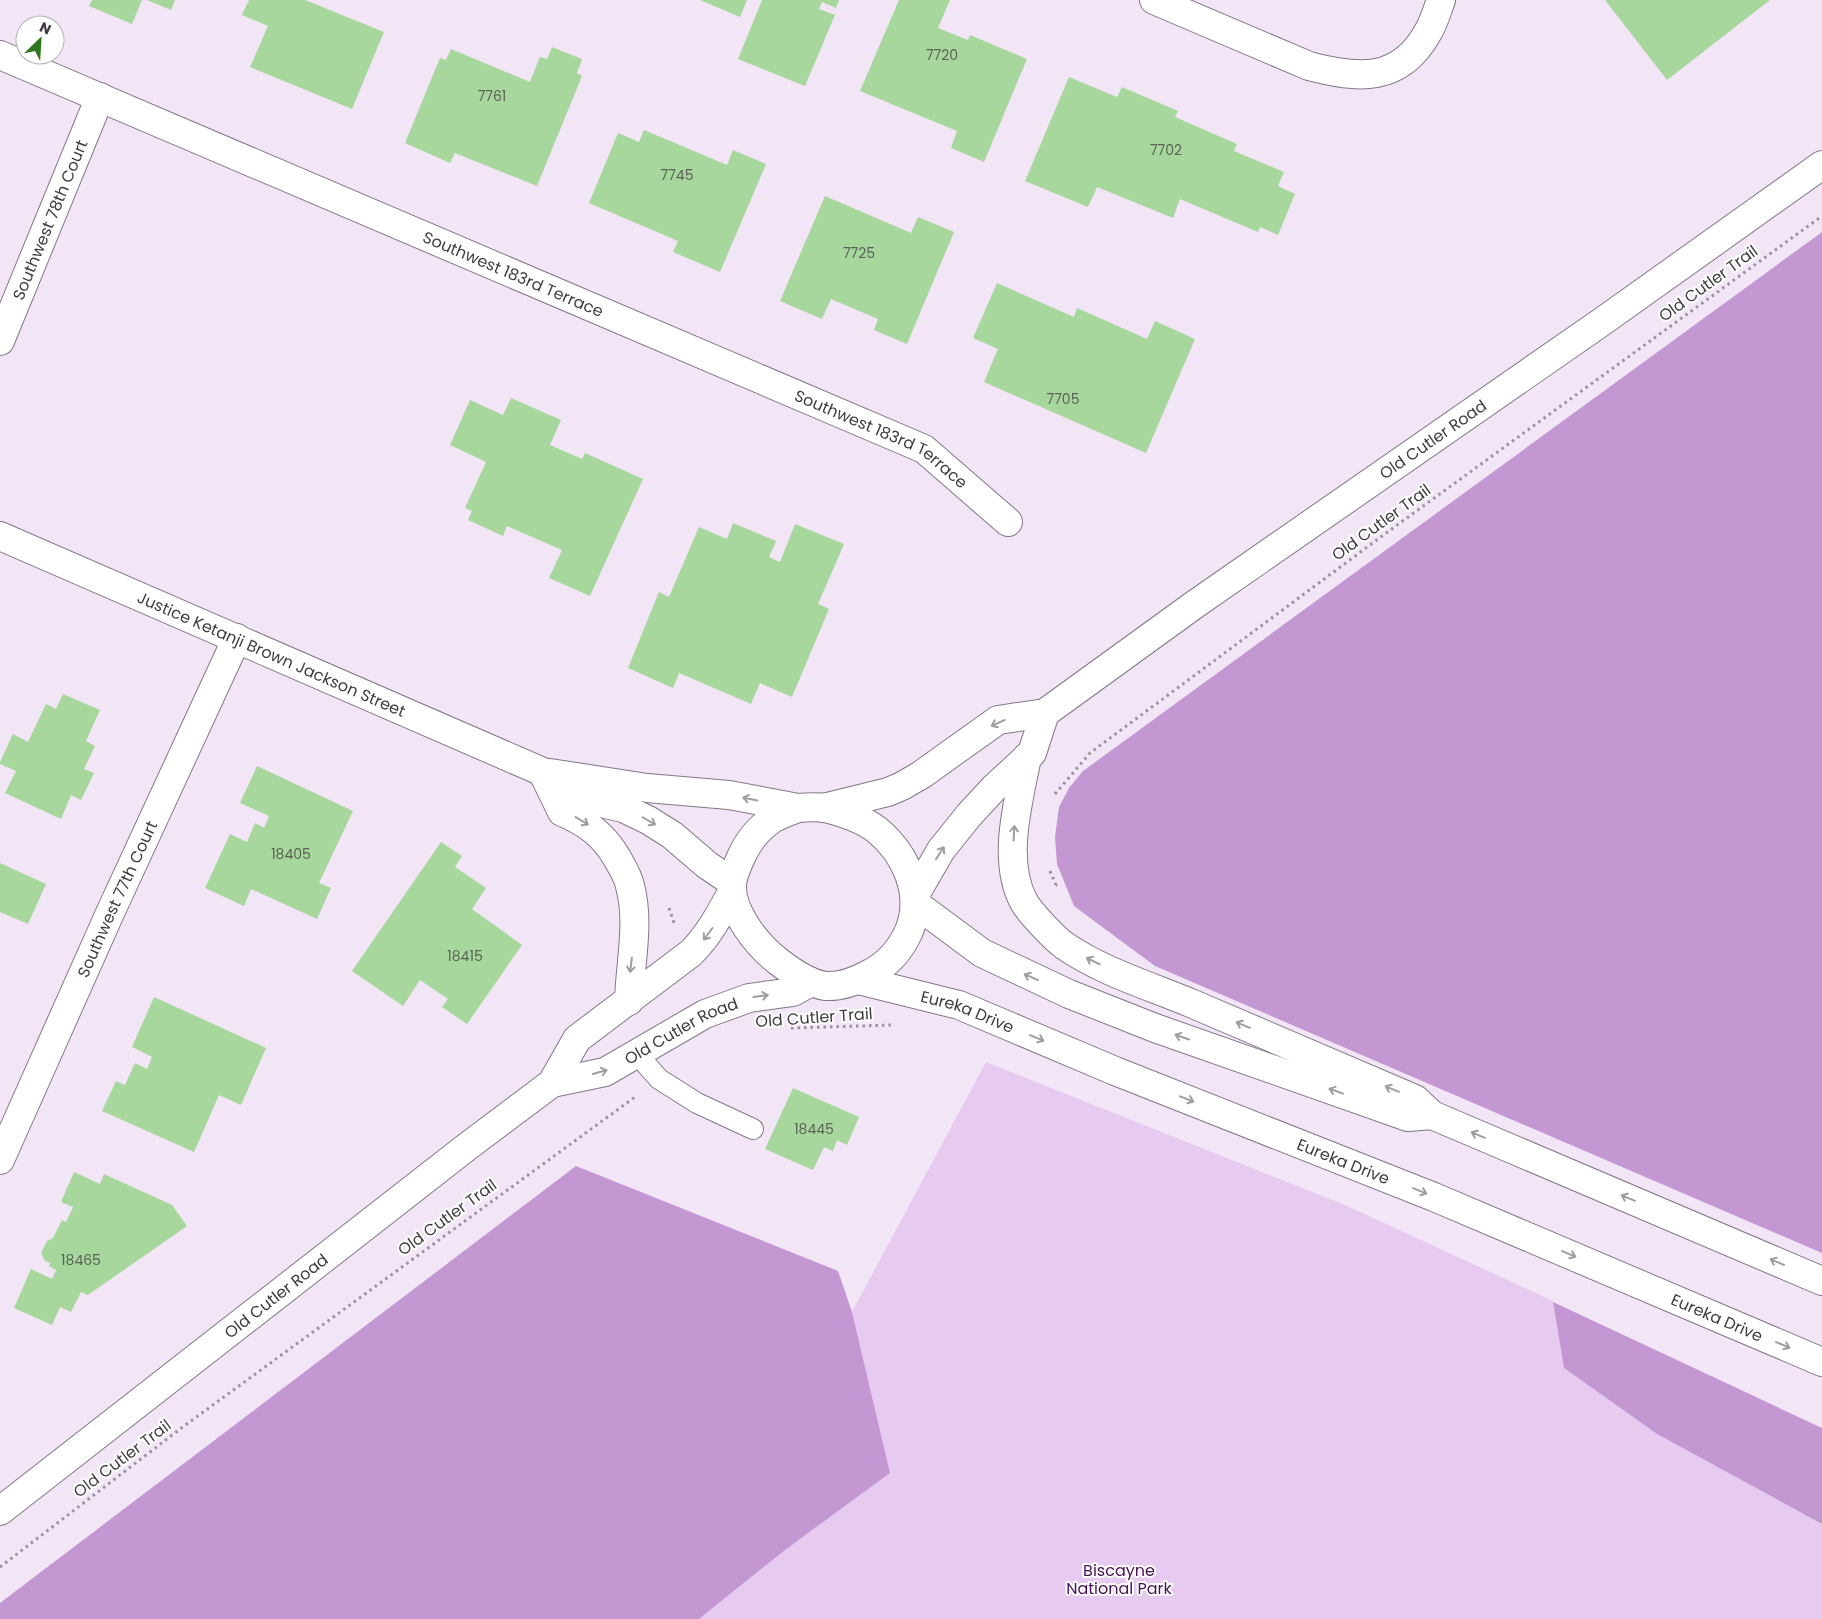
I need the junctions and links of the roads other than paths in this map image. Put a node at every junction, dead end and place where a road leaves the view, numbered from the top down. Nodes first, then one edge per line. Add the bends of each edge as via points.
1 (1154, 0) edge
2 (1441, 0) edge
3 (0, 55) edge
4 (100, 97) junction
5 (1822, 165) edge
6 (0, 341) edge
7 (1008, 522) dead end
8 (0, 536) edge
9 (237, 638) junction
10 (1045, 713) junction
11 (1027, 757) junction
12 (543, 772) junction
13 (810, 808) junction
14 (732, 887) junction
15 (915, 900) junction
16 (858, 980) junction
17 (811, 982) junction
18 (628, 1001) junction
19 (636, 1053) junction
20 (552, 1083) junction
21 (1432, 1115) junction
22 (753, 1129) dead end
23 (0, 1160) edge
24 (1822, 1281) edge
25 (1822, 1362) edge
26 (0, 1511) edge

1 - 2 street via 1310,66 1357,74 1380,74 1413,54 1428,32
3 - 4 street, Southwest 183rd Terrace
4 - 6 street, Southwest 78th Court
4 - 7 street, Southwest 183rd Terrace via 924,450
5 - 10 street, Old Cutler Road
8 - 9 street, Justice Ketanji Brown Jackson Street
9 - 12 street, Justice Ketanji Brown Jackson Street
9 - 23 street, Southwest 77th Court
10 - 11 street via 1032,752
10 -> 13 street, Old Cutler Road via 998,720 921,775 888,792
15 -> 11 street via 941,850 969,815
21 -> 11 street via 1416,1099 1116,972 1064,945 1024,902 1016,880 1014,829
13 -> 12 street, Justice Ketanji Brown Jackson Street
12 -> 14 street, Justice Ketanji Brown Jackson Street via 584,799 622,808 648,820 672,835
12 -> 18 street via 562,812 604,838 630,885 634,909
13 - 14 street via 775,817 757,833 744,852
13 - 15 street via 855,818 876,829 905,865
14 - 17 street via 742,919 765,952
14 -> 18 street, Old Cutler Road via 714,927 702,942
15 - 16 street via 910,930 900,948 877,970
21 -> 15 street via 1408,1118 1069,994 982,953
16 - 17 street via 826,986
16 -> 25 street, Eureka Drive via 958,1005 1434,1197
19 -> 17 street, Old Cutler Road via 721,1007 749,998 793,992
18 - 20 street, Old Cutler Road via 577,1039
20 -> 19 street, Old Cutler Road via 605,1072
19 - 22 lane via 659,1079 697,1103
20 - 26 street, Old Cutler Road
24 -> 21 street

